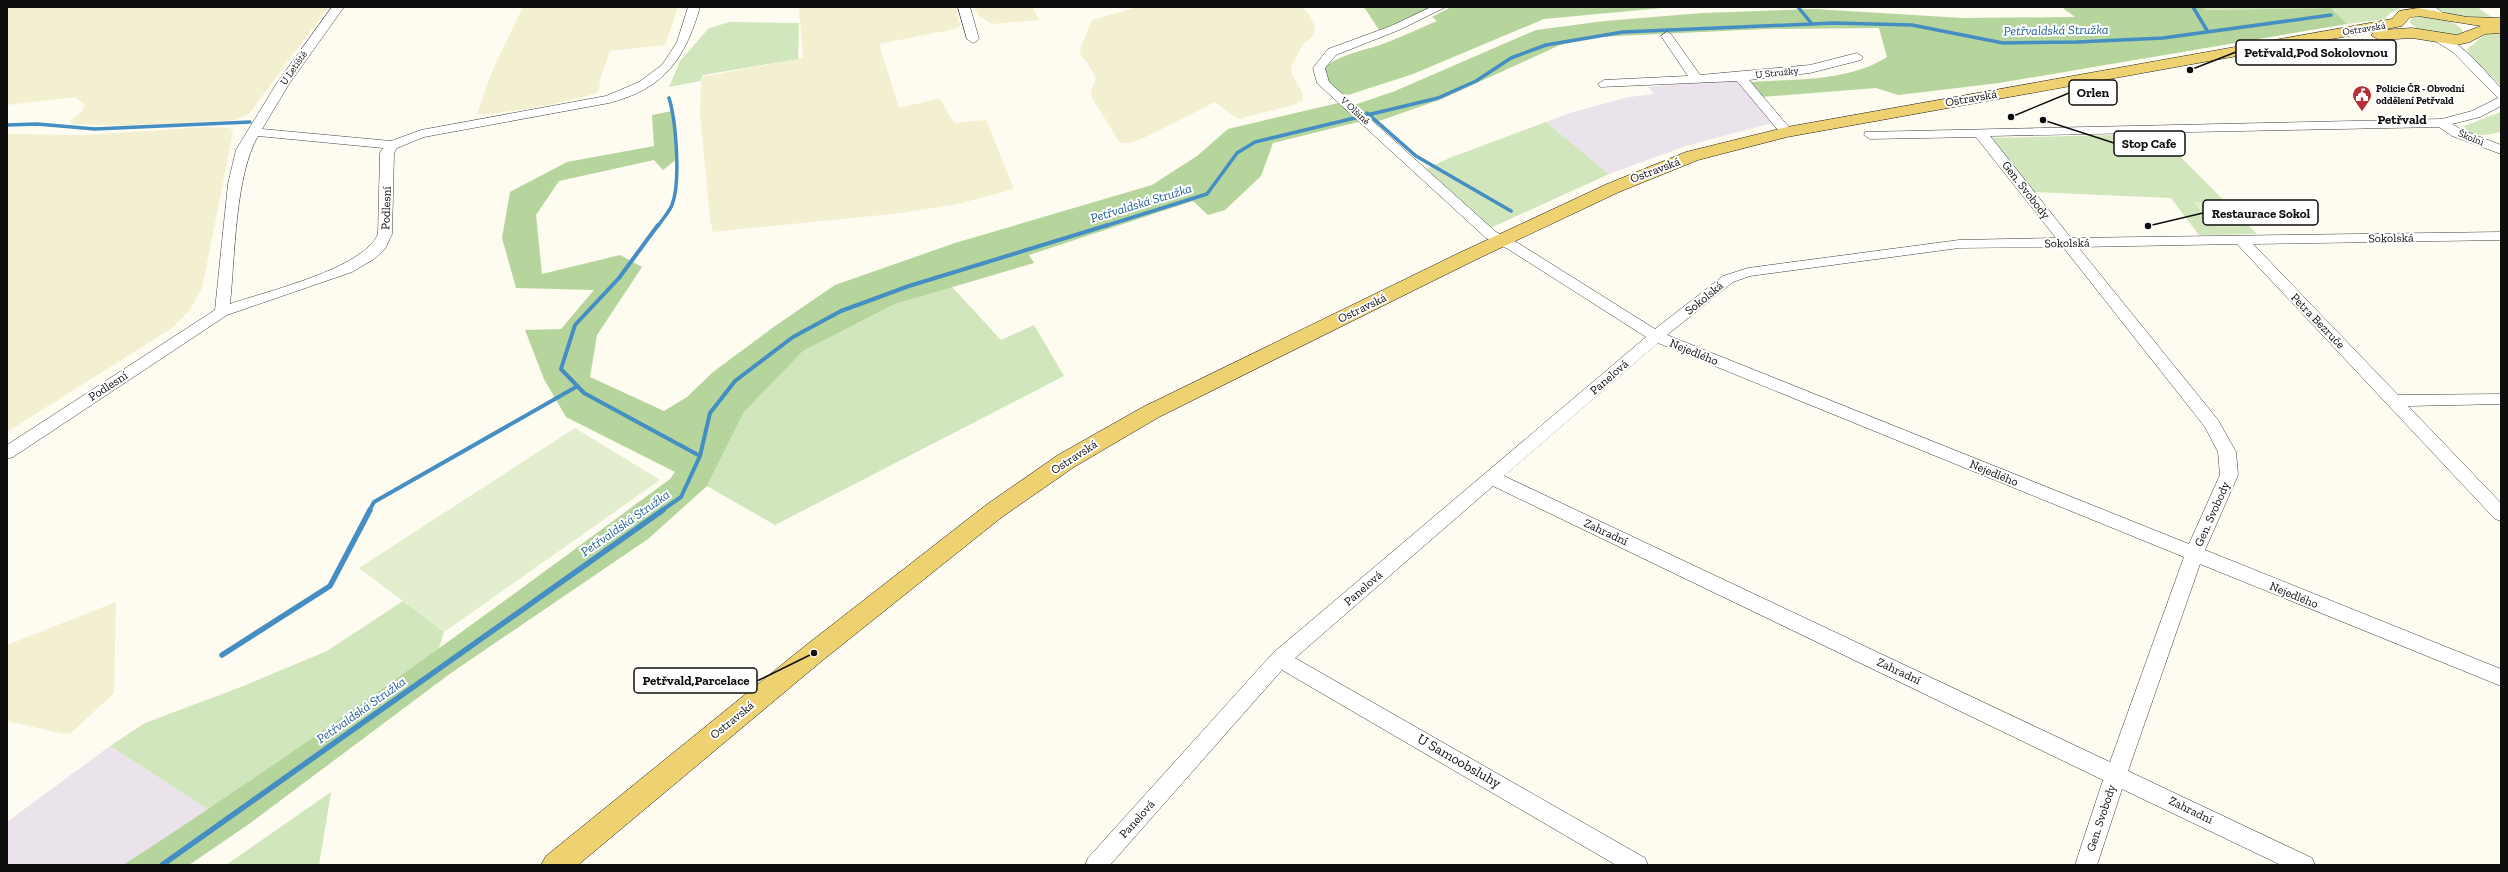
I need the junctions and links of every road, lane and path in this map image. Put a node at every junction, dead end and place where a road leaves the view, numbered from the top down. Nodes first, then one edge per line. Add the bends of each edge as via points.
1 (338, 7) edge
2 (694, 7) edge
3 (964, 7) edge
4 (1440, 7) edge
5 (2424, 7) edge
6 (2408, 13) edge
7 (2443, 16) junction
8 (2501, 22) edge
9 (2501, 29) edge
10 (1667, 36) dead end
11 (2430, 37) junction
12 (973, 38) dead end
13 (2302, 41) junction
14 (2464, 41) junction
15 (1857, 57) dead end
16 (1740, 77) junction
17 (1696, 79) junction
18 (1604, 84) dead end
19 (2501, 95) edge
20 (2501, 101) edge
21 (2442, 123) junction
22 (255, 132) junction
23 (1787, 132) junction
24 (1980, 133) junction
25 (1870, 135) dead end
26 (2501, 139) edge
27 (2483, 142) junction
28 (392, 144) junction
29 (2501, 150) edge
30 (2501, 236) edge
31 (2241, 240) junction
32 (1501, 241) junction
33 (2067, 242) junction
34 (222, 312) junction
35 (1656, 336) junction
36 (2501, 399) edge
37 (2394, 401) junction
38 (7, 452) edge
39 (1492, 478) junction
40 (2501, 514) edge
41 (2194, 554) junction
42 (1280, 659) junction
43 (2501, 678) edge
44 (2116, 774) junction
45 (556, 865) edge
46 (1096, 865) edge
47 (1637, 865) edge
48 (2086, 865) edge
49 (2304, 865) edge

1 - 22 street, U Letiště via 283,83
2 - 28 street via 684,44 668,67 636,90 609,99 420,134
3 - 12 street
4 - 32 street, V Olšině via 1395,28 1332,52 1319,68 1323,83 1482,228
5 - 7 street
6 - 7 main road, Ostravská
6 - 11 main road, Ostravská via 2408,28
6 - 13 main road, Ostravská via 2386,26
7 - 8 main road, Ostravská
7 - 14 main road, Ostravská via 2465,26
9 - 14 main road, Ostravská via 2482,30
10 - 17 street
11 - 13 main road, Ostravská via 2400,32 2336,40
11 - 14 main road, Ostravská
13 - 23 main road, Ostravská
14 - 19 street
15 - 16 street, U Stružky via 1810,69
16 - 17 street, U Stružky
16 - 23 street
17 - 18 street, U Stružky
20 - 21 street via 2476,114
21 - 24 street
21 - 27 street, Školní via 2457,133
22 - 28 street
22 - 34 street, U Letiště via 243,150 234,184
23 - 32 main road, Ostravská via 1692,156 1650,171
24 - 25 street
24 - 33 street, Gen. Svobody
26 - 27 street
27 - 29 street, Školní
28 - 34 street, Podlesní via 387,153 385,234 374,252 347,269
30 - 31 street, Sokolská
31 - 33 street, Sokolská
31 - 37 street, Petra Bezruče
32 - 35 street, Nejedlého via 1514,246
32 - 45 main road, Ostravská via 1151,412 1066,461 994,511 826,644
33 - 35 street, Sokolská via 1960,244 1748,272 1728,279
33 - 41 street, Gen. Svobody via 2212,424 2227,452 2229,475
34 - 38 street, Podlesní
35 - 39 street, Panelová
35 - 41 street, Nejedlého
36 - 37 street
37 - 40 street, Petra Bezruče
39 - 42 street, Panelová
39 - 44 street, Zahradní
41 - 43 street, Nejedlého
41 - 44 street, Gen. Svobody
42 - 46 street, Panelová
42 - 47 street, U Samoobsluhy
44 - 48 street, Gen. Svobody
44 - 49 street, Zahradní

